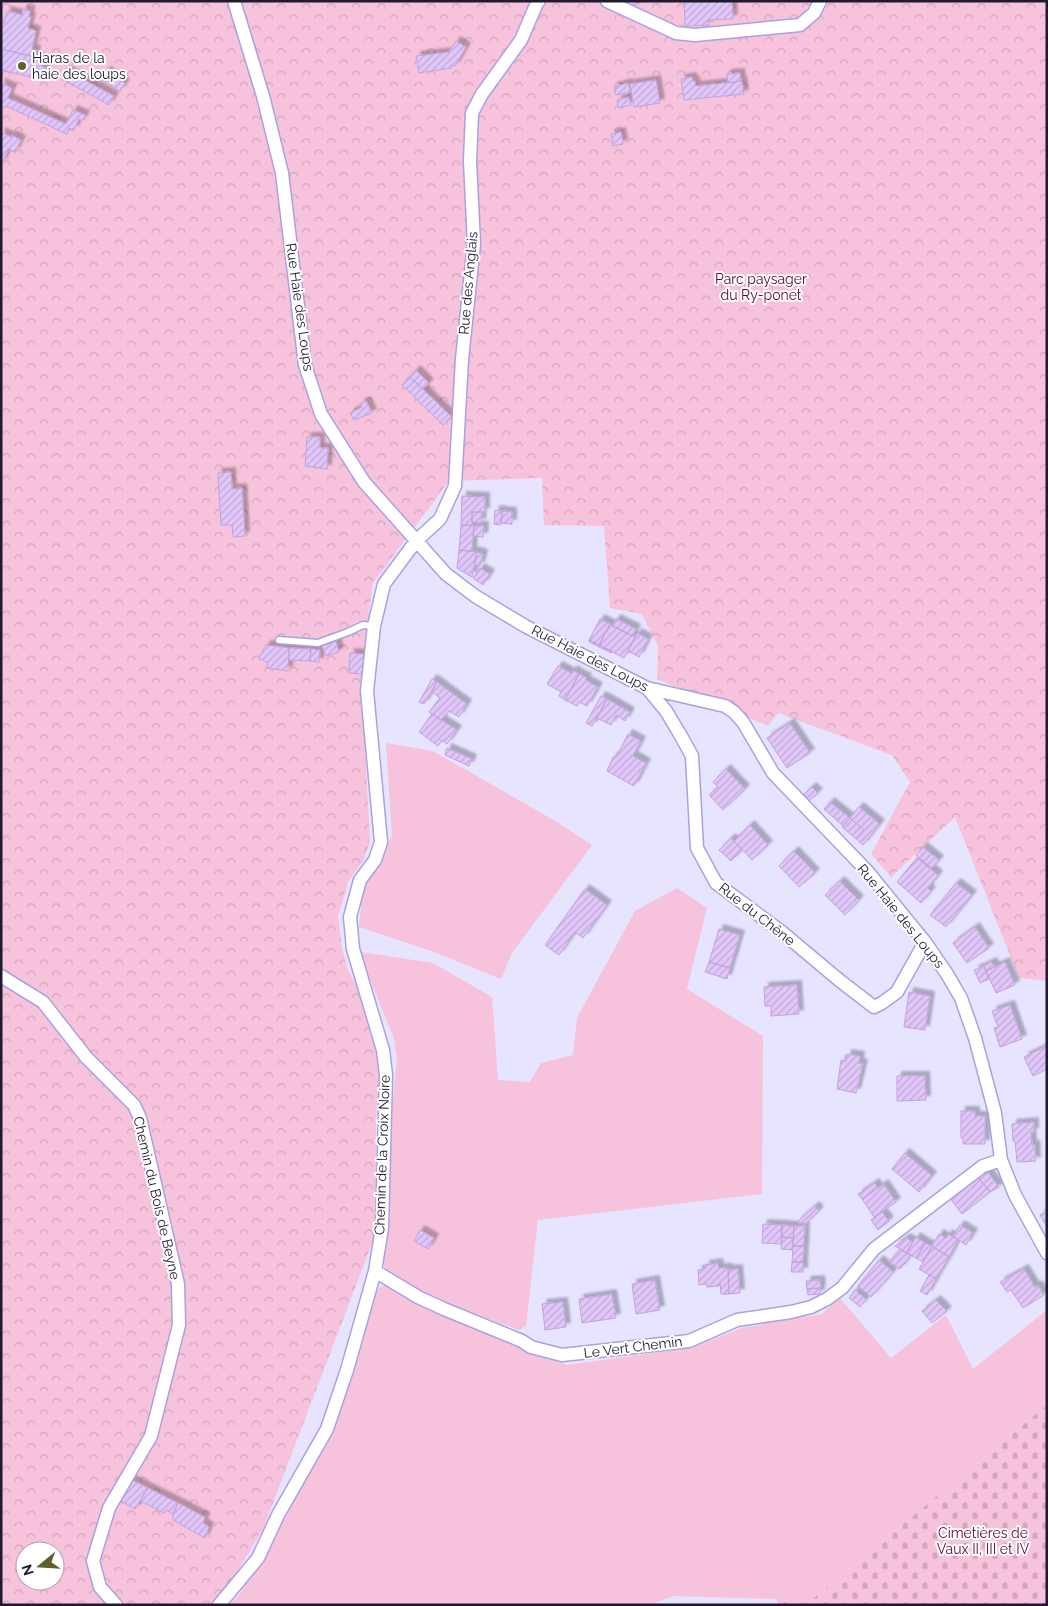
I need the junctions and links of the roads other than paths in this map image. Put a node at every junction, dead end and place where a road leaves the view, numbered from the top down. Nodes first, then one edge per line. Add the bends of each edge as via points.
1 (234, 1) edge
2 (539, 1) edge
3 (607, 1) edge
4 (820, 1) edge
5 (416, 541) junction
6 (374, 626) junction
7 (279, 640) dead end
8 (647, 688) junction
9 (925, 942) junction
10 (1, 976) edge
11 (1001, 1160) junction
12 (1047, 1253) edge
13 (375, 1271) junction
14 (116, 1605) edge
15 (219, 1605) edge

1 - 5 street, Rue Haie des Loups via 282,173 305,365 310,382 321,414 364,482
2 - 5 street, Rue des Anglais via 521,40 472,113 470,161 474,244 462,359 455,486 440,519
3 - 4 street via 676,32 695,35 800,25 814,13
5 - 6 street, Chemin de la Croix Noire via 384,584
5 - 8 street, Rue Haie des Loups via 446,574 475,596 525,626
6 - 7 lane via 363,625 318,643
6 - 13 street, Chemin de la Croix Noire via 367,691 381,842 376,860 360,880 350,917 353,949 383,1050 386,1075 382,1228
8 - 9 street, Rue Haie des Loups via 725,706 734,712 772,773 868,872
8 - 9 street, Rue du Chêne via 666,711 692,756 697,848 716,883 874,1007 897,992
9 - 11 street, Rue Haie des Loups via 961,998 975,1038 995,1113
10 - 14 street, Chemin du Bois de Beyne via 43,1002 86,1057 134,1105 140,1118 178,1284 179,1325 151,1436 109,1508 93,1561 100,1587
11 - 12 street, Rue Haie des Loups via 1015,1195
11 - 13 street, Le Vert Chemin via 983,1166 874,1249 842,1288 827,1299 811,1308 736,1320 688,1341 562,1355 531,1347 444,1309
13 - 15 street, Chemin de la Croix Noire via 328,1429 278,1515 258,1558

